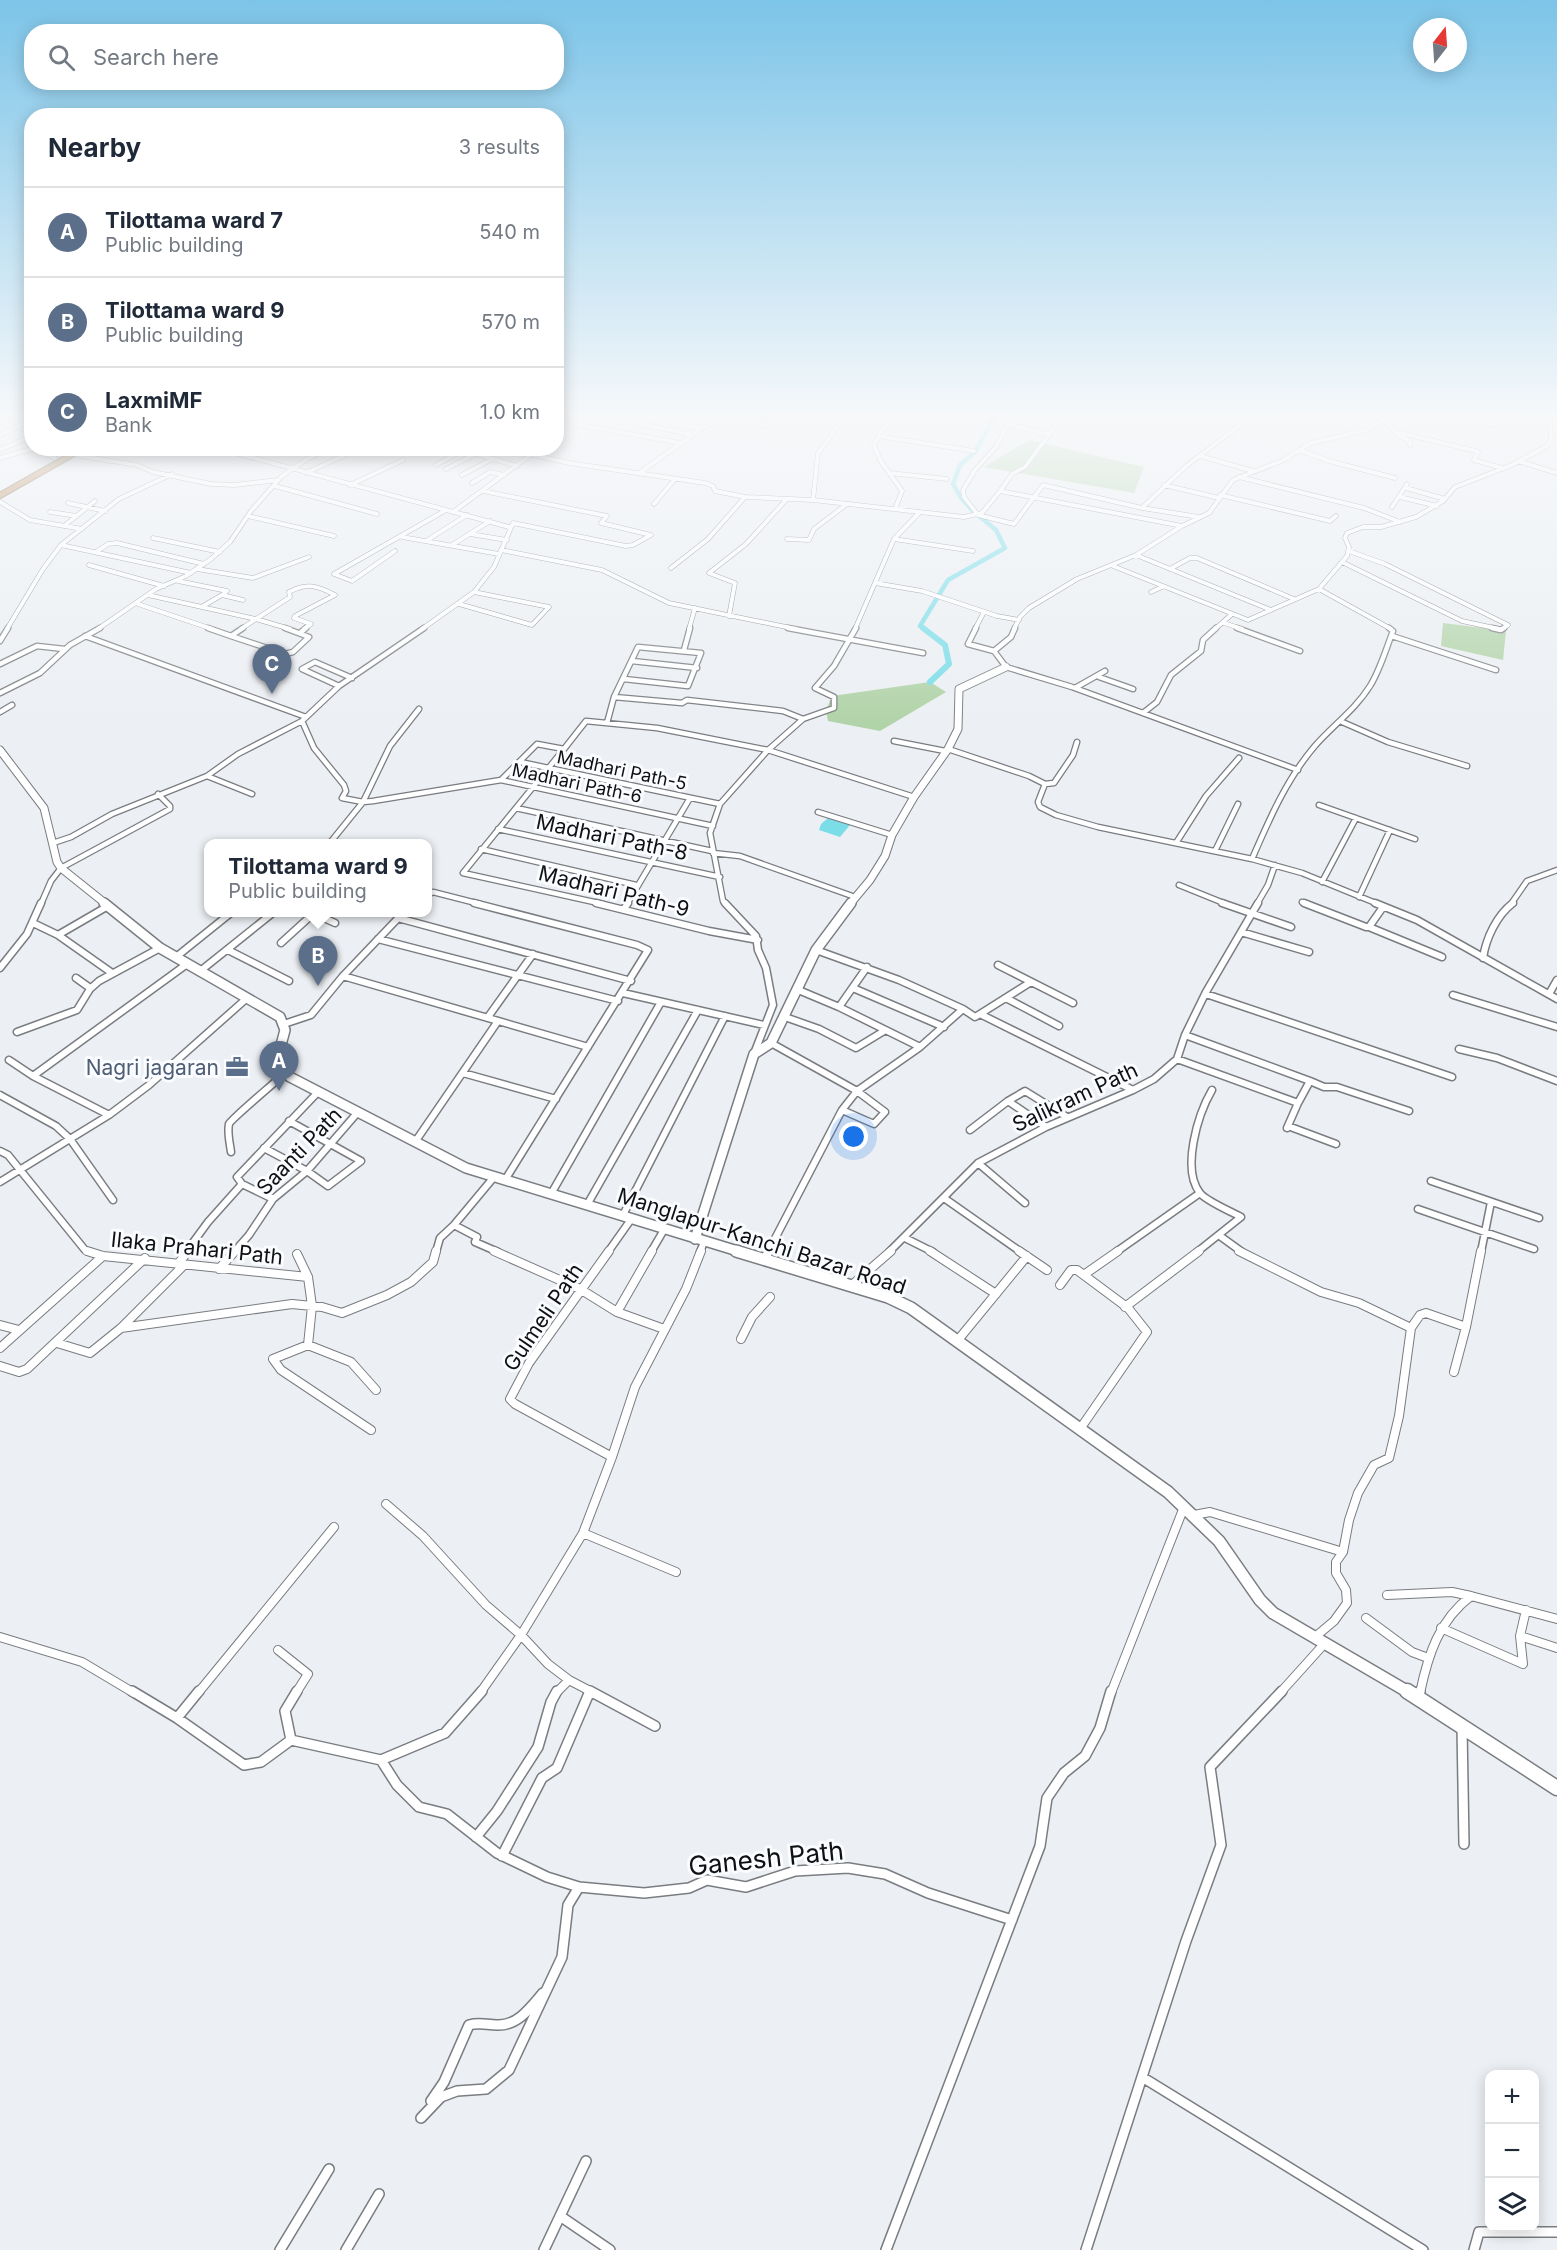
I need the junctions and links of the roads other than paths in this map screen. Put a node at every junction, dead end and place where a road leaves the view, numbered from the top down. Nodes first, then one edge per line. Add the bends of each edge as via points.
1 (25, 517) edge
2 (76, 517) edge
3 (97, 517) edge
4 (247, 517) edge
5 (252, 517) edge
6 (435, 517) edge
7 (464, 517) edge
8 (475, 517) edge
9 (605, 517) edge
10 (727, 517) edge
11 (771, 517) edge
12 (828, 517) edge
13 (915, 517) edge
14 (986, 517) edge
15 (1019, 517) edge
16 (1136, 517) edge
17 (1200, 517) edge
18 (1312, 517) edge
19 (1335, 517) edge
20 (1387, 517) edge
21 (1412, 517) edge
22 (490, 521) junction
23 (1400, 522) junction
24 (64, 526) junction
25 (1182, 526) junction
26 (509, 527) junction
27 (82, 529) junction
28 (470, 534) junction
29 (334, 536) dead end
30 (402, 537) junction
31 (153, 538) dead end
32 (788, 539) dead end
33 (894, 539) junction
34 (507, 540) junction
35 (426, 541) junction
36 (61, 545) junction
37 (452, 546) junction
38 (382, 548) junction
39 (973, 551) dead end
40 (1349, 551) junction
41 (96, 552) junction
42 (220, 552) junction
43 (500, 552) junction
44 (1136, 555) junction
45 (309, 557) dead end
46 (1342, 562) junction
47 (204, 564) junction
48 (89, 565) dead end
49 (1113, 566) junction
50 (672, 568) dead end
51 (197, 569) junction
52 (1170, 569) junction
53 (191, 573) junction
54 (177, 580) junction
55 (875, 583) junction
56 (164, 586) junction
57 (1162, 587) junction
58 (1319, 588) junction
59 (474, 592) junction
60 (1151, 592) dead end
61 (222, 595) junction
62 (148, 596) junction
63 (1294, 599) junction
64 (243, 600) dead end
65 (138, 604) junction
66 (459, 604) junction
67 (203, 606) junction
68 (695, 608) junction
69 (1271, 610) junction
70 (984, 612) junction
71 (1231, 615) junction
72 (729, 616) junction
73 (254, 620) junction
74 (1019, 620) junction
75 (1224, 623) junction
76 (300, 633) junction
77 (85, 636) junction
78 (231, 636) junction
79 (1392, 636) junction
80 (851, 639) junction
81 (0, 641) edge
82 (64, 650) junction
83 (684, 650) junction
84 (994, 651) junction
85 (1300, 651) dead end
86 (923, 653) dead end
87 (632, 661) junction
88 (0, 664) edge
89 (1006, 667) junction
90 (697, 668) junction
91 (1496, 670) dead end
92 (1105, 671) dead end
93 (1099, 677) junction
94 (352, 678) junction
95 (624, 679) junction
96 (342, 686) junction
97 (1075, 688) junction
98 (1133, 688) dead end
99 (0, 693) edge
100 (614, 697) junction
101 (12, 705) dead end
102 (419, 709) dead end
103 (0, 712) edge
104 (1143, 714) junction
105 (304, 719) junction
106 (803, 719) junction
107 (1340, 721) junction
108 (607, 723) junction
109 (894, 741) dead end
110 (1077, 742) dead end
111 (564, 749) junction
112 (768, 750) junction
113 (947, 750) junction
114 (2, 756) edge
115 (1239, 758) dead end
116 (520, 762) junction
117 (1467, 766) dead end
118 (549, 767) junction
119 (1298, 770) junction
120 (207, 776) junction
121 (501, 780) junction
122 (1045, 784) junction
123 (533, 786) junction
124 (158, 794) junction
125 (252, 794) dead end
126 (914, 797) junction
127 (690, 798) junction
128 (363, 802) junction
129 (720, 804) junction
130 (1238, 804) dead end
131 (1319, 805) dead end
132 (516, 808) junction
133 (818, 812) dead end
134 (1356, 818) junction
135 (678, 819) junction
136 (713, 825) junction
137 (498, 829) junction
138 (1390, 830) junction
139 (892, 835) junction
140 (332, 839) edge
141 (1415, 839) dead end
142 (665, 841) junction
143 (53, 843) junction
144 (1176, 843) junction
145 (481, 849) junction
146 (1215, 851) junction
147 (712, 852) junction
148 (1252, 859) junction
149 (652, 863) junction
150 (1275, 865) junction
151 (61, 868) junction
152 (1557, 870) edge
153 (720, 877) junction
154 (1322, 882) junction
155 (636, 885) junction
156 (1179, 885) dead end
157 (432, 893) edge
158 (855, 897) junction
159 (1359, 897) junction
160 (1302, 902) dead end
161 (108, 906) junction
162 (1383, 907) junction
163 (624, 909) junction
164 (1252, 915) junction
165 (226, 917) edge
166 (268, 917) edge
167 (309, 917) edge
168 (322, 917) edge
169 (398, 918) joint
170 (33, 923) junction
171 (335, 923) dead end
172 (1291, 927) dead end
173 (1369, 927) junction
174 (1241, 932) junction
175 (58, 935) junction
176 (378, 939) junction
177 (758, 940) junction
178 (281, 943) dead end
179 (160, 948) junction
180 (228, 950) junction
181 (816, 950) junction
182 (1309, 952) dead end
183 (533, 954) junction
184 (176, 957) junction
185 (1442, 957) dead end
186 (1484, 958) junction
187 (187, 964) junction
188 (998, 965) dead end
189 (867, 967) junction
190 (0, 968) edge
191 (199, 972) junction
192 (112, 973) junction
193 (343, 976) junction
194 (519, 976) junction
195 (76, 978) dead end
196 (1557, 980) edge
197 (289, 981) dead end
198 (631, 981) junction
199 (1031, 982) junction
200 (90, 988) junction
201 (853, 988) junction
202 (796, 989) junction
203 (623, 993) junction
204 (1206, 994) junction
205 (1549, 994) junction
206 (1453, 995) dead end
207 (1006, 998) junction
208 (246, 999) junction
209 (1557, 999) edge
210 (618, 1001) junction
211 (661, 1002) junction
212 (1073, 1003) dead end
213 (839, 1007) junction
214 (963, 1009) junction
215 (698, 1010) junction
216 (980, 1014) junction
217 (725, 1016) junction
218 (488, 1017) junction
219 (785, 1017) junction
220 (498, 1021) junction
221 (284, 1024) junction
222 (764, 1025) junction
223 (1059, 1026) dead end
224 (944, 1027) junction
225 (1557, 1027) edge
226 (884, 1031) junction
227 (17, 1032) dead end
228 (1185, 1035) junction
229 (771, 1043) junction
230 (588, 1047) junction
231 (920, 1047) junction
232 (1459, 1049) dead end
233 (754, 1054) junction
234 (1177, 1059) junction
235 (9, 1060) dead end
236 (285, 1073) junction
237 (463, 1073) junction
238 (33, 1076) junction
239 (1452, 1077) dead end
240 (1310, 1081) junction
241 (1557, 1081) edge
242 (1133, 1090) junction
243 (1212, 1090) dead end
244 (319, 1091) junction
245 (857, 1091) junction
246 (0, 1095) edge
247 (556, 1099) junction
248 (1008, 1101) junction
249 (1298, 1103) junction
250 (842, 1110) junction
251 (1409, 1111) dead end
252 (358, 1112) junction
253 (109, 1115) junction
254 (1067, 1117) junction
255 (289, 1121) junction
256 (1046, 1126) junction
257 (970, 1130) dead end
258 (70, 1139) junction
259 (415, 1142) junction
260 (331, 1144) junction
261 (1336, 1144) dead end
262 (264, 1148) junction
263 (0, 1151) edge
264 (231, 1152) dead end
265 (978, 1163) junction
266 (20, 1170) junction
267 (307, 1171) junction
268 (494, 1177) junction
269 (505, 1180) junction
270 (1431, 1181) dead end
271 (0, 1182) edge
272 (242, 1184) junction
273 (1200, 1193) junction
274 (551, 1194) junction
275 (944, 1198) junction
276 (273, 1199) junction
277 (113, 1200) dead end
278 (1491, 1202) junction
279 (1025, 1203) dead end
280 (587, 1205) junction
281 (1418, 1209) dead end
282 (628, 1216) junction
283 (1539, 1218) dead end
284 (454, 1225) junction
285 (665, 1228) junction
286 (1484, 1233) junction
287 (1220, 1236) junction
288 (905, 1238) junction
289 (700, 1240) junction
290 (1534, 1249) dead end
291 (297, 1254) dead end
292 (103, 1256) junction
293 (1027, 1256) junction
294 (145, 1258) junction
295 (764, 1260) junction
296 (181, 1265) junction
297 (219, 1269) junction
298 (1047, 1270) dead end
299 (1085, 1274) junction
300 (308, 1277) junction
301 (852, 1285) junction
302 (1060, 1285) dead end
303 (580, 1289) junction
304 (996, 1294) junction
305 (770, 1297) dead end
306 (312, 1306) junction
307 (1125, 1307) junction
308 (617, 1312) junction
309 (0, 1324) edge
310 (1466, 1327) junction
311 (121, 1328) junction
312 (1411, 1328) junction
313 (664, 1329) junction
314 (19, 1330) junction
315 (741, 1339) dead end
316 (958, 1340) junction
317 (57, 1343) junction
318 (308, 1345) junction
319 (0, 1348) edge
320 (0, 1365) edge
321 (1454, 1372) dead end
322 (376, 1390) dead end
323 (1080, 1429) junction
324 (371, 1430) dead end
325 (612, 1457) junction
326 (386, 1504) dead end
327 (1185, 1506) junction
328 (1194, 1515) junction
329 (334, 1527) dead end
330 (583, 1533) junction
331 (1343, 1552) junction
332 (676, 1572) dead end
333 (1387, 1595) dead end
334 (1470, 1596) junction
335 (1526, 1610) junction
336 (1366, 1618) dead end
337 (1557, 1618) edge
338 (1442, 1628) junction
339 (521, 1635) junction
340 (1520, 1636) junction
341 (0, 1637) edge
342 (1315, 1637) junction
343 (1325, 1643) junction
344 (1557, 1648) edge
345 (278, 1650) dead end
346 (1428, 1658) junction
347 (569, 1680) junction
348 (590, 1690) junction
349 (1419, 1698) junction
350 (177, 1718) junction
351 (656, 1726) dead end
352 (1462, 1726) junction
353 (291, 1740) junction
354 (381, 1760) junction
355 (1557, 1788) edge
356 (476, 1837) junction
357 (1464, 1844) dead end
358 (502, 1856) junction
359 (579, 1887) junction
360 (1012, 1920) junction
361 (549, 1986) junction
362 (1142, 2077) junction
363 (586, 2161) dead end
364 (329, 2169) dead end
365 (379, 2194) dead end
366 (560, 2216) junction
367 (1557, 2232) edge
368 (280, 2250) edge
369 (346, 2250) edge
370 (544, 2250) edge
371 (610, 2250) edge
372 (886, 2250) edge
373 (1086, 2250) edge
374 (1423, 2250) edge
375 (1474, 2250) edge

1 - 24 street
2 - 24 street
3 - 27 street
4 - 42 street
5 - 29 street
6 - 30 street
7 - 35 street
8 - 22 street
9 - 26 street via 601,523 651,535 627,546 517,522
10 - 50 street via 708,539
11 - 72 street via 746,544 709,573 735,583
12 - 32 street via 805,542
13 - 33 street
14 - 15 street via 1014,524
16 - 25 street
17 - 25 street
18 - 19 street via 1330,521
20 - 23 street
21 - 23 street
22 - 26 street
22 - 28 street
23 - 40 street via 1349,532 1345,538
24 - 27 street
25 - 44 street
26 - 34 street
27 - 36 street
28 - 34 street
28 - 37 street
30 - 35 street
30 - 38 street
31 - 42 street
33 - 39 street
33 - 55 street
34 - 43 street
35 - 37 street
36 - 41 street
36 - 81 street
37 - 43 street
38 - 38 street via 395,551 353,581 334,574
40 - 46 street
40 - 46 street via 1385,564 1508,625 1501,630 1462,621
41 - 47 street via 117,543
41 - 53 street
42 - 47 street
43 - 59 street via 489,575
43 - 68 street via 589,566 663,600
44 - 49 street
44 - 52 street
45 - 51 street via 253,578
46 - 58 street
47 - 51 street
48 - 56 street
49 - 57 street
49 - 74 street via 1077,579 1029,608
51 - 53 street
52 - 63 street via 1195,558
52 - 69 street
53 - 54 street
54 - 56 street
54 - 61 street via 227,591
55 - 70 street via 922,591
55 - 80 street
56 - 62 street
57 - 60 street
57 - 71 street
58 - 63 street
58 - 79 street via 1388,626
59 - 66 street
59 - 66 street via 549,607 532,625
61 - 64 street
61 - 67 street
62 - 65 street
62 - 67 street
63 - 69 street
65 - 77 street
65 - 78 street
66 - 94 street
67 - 73 street
68 - 72 street
68 - 83 street
69 - 71 street via 1253,619
70 - 74 street
70 - 84 street via 968,644
71 - 75 street
72 - 80 street
73 - 76 street
73 - 76 street via 304,584 335,595 294,616 311,624
73 - 78 street
74 - 84 street via 1011,637
75 - 85 street
75 - 104 street via 1203,639 1201,651 1171,675 1157,702
76 - 78 street via 309,637 285,654
77 - 82 street
77 - 105 street
79 - 91 street
79 - 107 street via 1371,685
80 - 86 street
80 - 106 street via 815,688 834,697 834,708
82 - 88 street via 33,647
82 - 99 street via 45,670
83 - 87 street via 638,647
83 - 90 street via 701,653
84 - 89 street
87 - 90 street
87 - 95 street
89 - 97 street
89 - 113 street via 959,689 958,729
90 - 95 street via 688,686
92 - 93 street
93 - 97 street
93 - 98 street
94 - 96 street
94 - 96 street via 315,662 302,669
95 - 100 street
96 - 105 street
97 - 104 street
100 - 106 street via 682,703 687,700 783,711
100 - 108 street
101 - 103 street
102 - 128 street via 390,746
104 - 119 street
105 - 120 street via 238,754
105 - 128 street via 314,748 344,784 342,798
106 - 112 street
107 - 117 street via 1388,742
107 - 119 street
108 - 111 street via 586,722
108 - 112 street via 657,728
109 - 113 street
110 - 122 street via 1054,783
111 - 116 street via 537,744
111 - 118 street
112 - 126 street
112 - 129 street
113 - 122 street
113 - 126 street
114 - 143 street via 44,808
115 - 144 street via 1206,796
116 - 118 street, Madhari Path-5
116 - 121 street
118 - 123 street
118 - 127 street, Madhari Path-5
119 - 148 street via 1280,796
120 - 124 street
120 - 125 street
121 - 123 street, Madhari Path-6
121 - 128 street, Madhari Path-6
122 - 144 street via 1038,802 1056,815
123 - 132 street
123 - 135 street, Madhari Path-6
124 - 143 street
124 - 151 street via 170,808
126 - 139 street
127 - 129 street, Madhari Path-5
127 - 135 street
128 - 140 street
129 - 136 street
130 - 146 street
131 - 134 street
132 - 137 street
132 - 142 street
133 - 139 street
134 - 138 street
134 - 154 street
135 - 136 street, Madhari Path-6
135 - 142 street
136 - 147 street
137 - 145 street
137 - 149 street, Madhari Path-8
138 - 141 street
138 - 159 street
139 - 158 street via 885,856
142 - 147 street
142 - 149 street
143 - 151 street
144 - 146 street
145 - 155 street
145 - 163 street, Madhari Path-9 via 463,873
146 - 148 street
147 - 153 street
147 - 158 street via 740,856
148 - 150 street
149 - 153 street, Madhari Path-8
149 - 155 street
150 - 154 street
150 - 164 street
151 - 161 street
151 - 170 street via 47,883
152 - 186 street via 1527,881 1515,901 1504,910 1485,945
153 - 177 street via 723,901
154 - 159 street
155 - 163 street
156 - 164 street
157 - 198 street via 644,947 648,950
158 - 181 street
159 - 162 street
160 - 173 street
161 - 175 street
161 - 179 street
162 - 173 street
162 - 186 street via 1417,920
163 - 177 street, Madhari Path-9
164 - 172 street
164 - 174 street
165 - 184 street
166 - 180 street
167 - 178 street
168 - 171 street
169 - 176 street
169 - 183 street
170 - 175 street
170 - 190 street
173 - 185 street
174 - 182 street
174 - 204 street
175 - 192 street
176 - 193 street
176 - 194 street
177 - 222 street via 773,1005
179 - 184 street
179 - 192 street
180 - 191 street
180 - 197 street
181 - 189 street
181 - 202 street
183 - 194 street
183 - 198 street
184 - 187 street
186 - 205 street
187 - 191 street
187 - 238 street
188 - 199 street
189 - 201 street
189 - 214 street
191 - 208 street
192 - 200 street
193 - 218 street
193 - 221 street via 311,1015
194 - 210 street
194 - 218 street
195 - 200 street
196 - 205 street
198 - 203 street
199 - 207 street
199 - 212 street
200 - 227 street via 78,1010
201 - 213 street
201 - 224 street
202 - 213 street
202 - 219 street
203 - 210 street
203 - 211 street
204 - 228 street
204 - 239 street
205 - 209 street
206 - 225 street
207 - 216 street
207 - 223 street
208 - 221 street via 274,1013
208 - 253 street
210 - 230 street
211 - 215 street
211 - 274 street
213 - 226 street
214 - 216 street via 975,1017
214 - 224 street
215 - 217 street
215 - 280 street
216 - 242 street
217 - 222 street
217 - 282 street, Gulmeli Path
218 - 220 street
219 - 226 street via 856,1048
219 - 229 street
220 - 230 street
220 - 237 street
221 - 236 street via 276,1061
222 - 233 street
224 - 231 street
226 - 231 street
228 - 234 street
228 - 240 street
229 - 233 street
229 - 245 street
230 - 247 street
231 - 245 street
232 - 241 street
233 - 289 street
234 - 242 street, Salikram Path
234 - 249 street
235 - 238 street
236 - 244 street, Manglapur-Kanchi Bazar Road
236 - 264 street via 231,1117
237 - 247 street
237 - 259 street
238 - 253 street
240 - 249 street
240 - 251 street
242 - 254 street, Salikram Path
243 - 273 street via 1202,1105 1193,1148 1193,1174
244 - 252 street, Manglapur-Kanchi Bazar Road
244 - 255 street
245 - 250 street
245 - 250 street via 885,1112 874,1124
246 - 258 street via 56,1126
247 - 269 street
248 - 254 street via 1025,1090
248 - 256 street
248 - 257 street
249 - 261 street via 1287,1127
250 - 295 street
252 - 259 street, Manglapur-Kanchi Bazar Road
252 - 260 street, Saanti Path
253 - 258 street
254 - 256 street, Salikram Path
255 - 260 street
255 - 262 street
256 - 265 street, Salikram Path
258 - 266 street
258 - 277 street
259 - 268 street, Manglapur-Kanchi Bazar Road via 466,1168
260 - 267 street, Saanti Path
260 - 267 street via 361,1161 328,1186
262 - 267 street
262 - 272 street via 237,1177
263 - 266 street, Ilaka Prahari Path
265 - 275 street, Salikram Path
265 - 279 street
266 - 271 street
266 - 292 street, Ilaka Prahari Path via 85,1250
267 - 276 street, Saanti Path
268 - 269 street, Manglapur-Kanchi Bazar Road
268 - 284 street
269 - 274 street, Manglapur-Kanchi Bazar Road
270 - 278 street
272 - 276 street
272 - 296 street via 208,1222
273 - 287 street via 1241,1217
273 - 299 street
274 - 280 street, Manglapur-Kanchi Bazar Road
275 - 288 street, Salikram Path
275 - 293 street
276 - 297 street, Saanti Path
278 - 283 street
278 - 286 street
280 - 282 street, Manglapur-Kanchi Bazar Road
281 - 286 street
282 - 285 street, Manglapur-Kanchi Bazar Road
282 - 303 street, Gulmeli Path
284 - 303 street via 477,1237 475,1242
284 - 306 street via 440,1238 433,1262 400,1290 342,1313
285 - 289 street, Manglapur-Kanchi Bazar Road
285 - 308 street
286 - 290 street
286 - 310 street
287 - 307 street
287 - 312 street via 1236,1250 1321,1292 1359,1303
288 - 301 street, Salikram Path
288 - 304 street via 932,1251
289 - 295 street, Manglapur-Kanchi Bazar Road
289 - 313 street via 686,1289
291 - 300 street
292 - 294 street, Ilaka Prahari Path
292 - 314 street
293 - 298 street
293 - 304 street
294 - 296 street, Ilaka Prahari Path
294 - 317 street
295 - 301 street, Manglapur-Kanchi Bazar Road
296 - 297 street, Ilaka Prahari Path
296 - 311 street
297 - 300 street, Ilaka Prahari Path
299 - 302 street via 1071,1270
299 - 307 street
300 - 306 street, Ilaka Prahari Path
301 - 316 street, Manglapur-Kanchi Bazar Road via 905,1304
303 - 308 street
303 - 325 street, Gulmeli Path via 529,1364 510,1401
304 - 316 street
305 - 315 street via 752,1317
306 - 311 street via 292,1304
306 - 318 street, Ilaka Prahari Path
307 - 323 street via 1146,1325 1147,1332
308 - 313 street
309 - 314 street
310 - 312 street via 1426,1313
310 - 321 street
311 - 317 street via 90,1353
312 - 331 street via 1389,1458 1374,1465 1358,1493
313 - 325 street via 635,1387
314 - 319 street
316 - 323 street, Manglapur-Kanchi Bazar Road
317 - 320 street via 23,1371
318 - 322 street via 351,1362
318 - 324 street via 273,1359 281,1370
323 - 327 street, Manglapur-Kanchi Bazar Road
325 - 330 street
326 - 339 street
327 - 328 street, Manglapur-Kanchi Bazar Road
327 - 360 street via 1113,1685 1100,1728 1085,1756 1064,1773 1047,1798 1040,1846
328 - 331 street via 1210,1512
328 - 342 street, Manglapur-Kanchi Bazar Road via 1219,1541 1260,1600
329 - 350 street
330 - 332 street
330 - 339 street
331 - 342 street via 1336,1562 1336,1573 1346,1590 1347,1602 1334,1621
333 - 334 street via 1452,1592
334 - 335 street
334 - 338 street via 1456,1605
335 - 337 street
335 - 340 street
336 - 346 street via 1412,1652
338 - 340 street via 1523,1664
338 - 346 street
339 - 347 street
339 - 354 street via 481,1692 445,1733
340 - 344 street
341 - 350 street via 81,1662
342 - 343 street, Manglapur-Kanchi Bazar Road
343 - 349 street, Manglapur-Kanchi Bazar Road
343 - 362 street via 1210,1767 1221,1845
345 - 353 street via 309,1674 285,1711
346 - 349 street
347 - 348 street
347 - 356 street via 560,1686 545,1712 546,1723 538,1745
348 - 351 street
348 - 358 street via 557,1768 542,1778
349 - 352 street, Manglapur-Kanchi Bazar Road
350 - 353 street via 244,1765 261,1762
352 - 355 street, Manglapur-Kanchi Bazar Road
352 - 357 street
353 - 354 street
354 - 356 street, Ganesh Path via 397,1785 419,1807 447,1814
356 - 358 street, Ganesh Path
358 - 359 street, Ganesh Path
359 - 360 street, Ganesh Path via 644,1893 689,1888 707,1880 746,1887 795,1871 848,1868 885,1874 928,1893
359 - 361 street via 568,1905 562,1957
360 - 372 street
361 - 361 street via 520,2018 508,2024 482,2021 469,2025 444,2082 423,2114 441,2096 461,2088 486,2089 509,2070
362 - 373 street
362 - 374 street
363 - 366 street
364 - 368 street
365 - 369 street
366 - 370 street
366 - 371 street
367 - 375 street via 1479,2232

